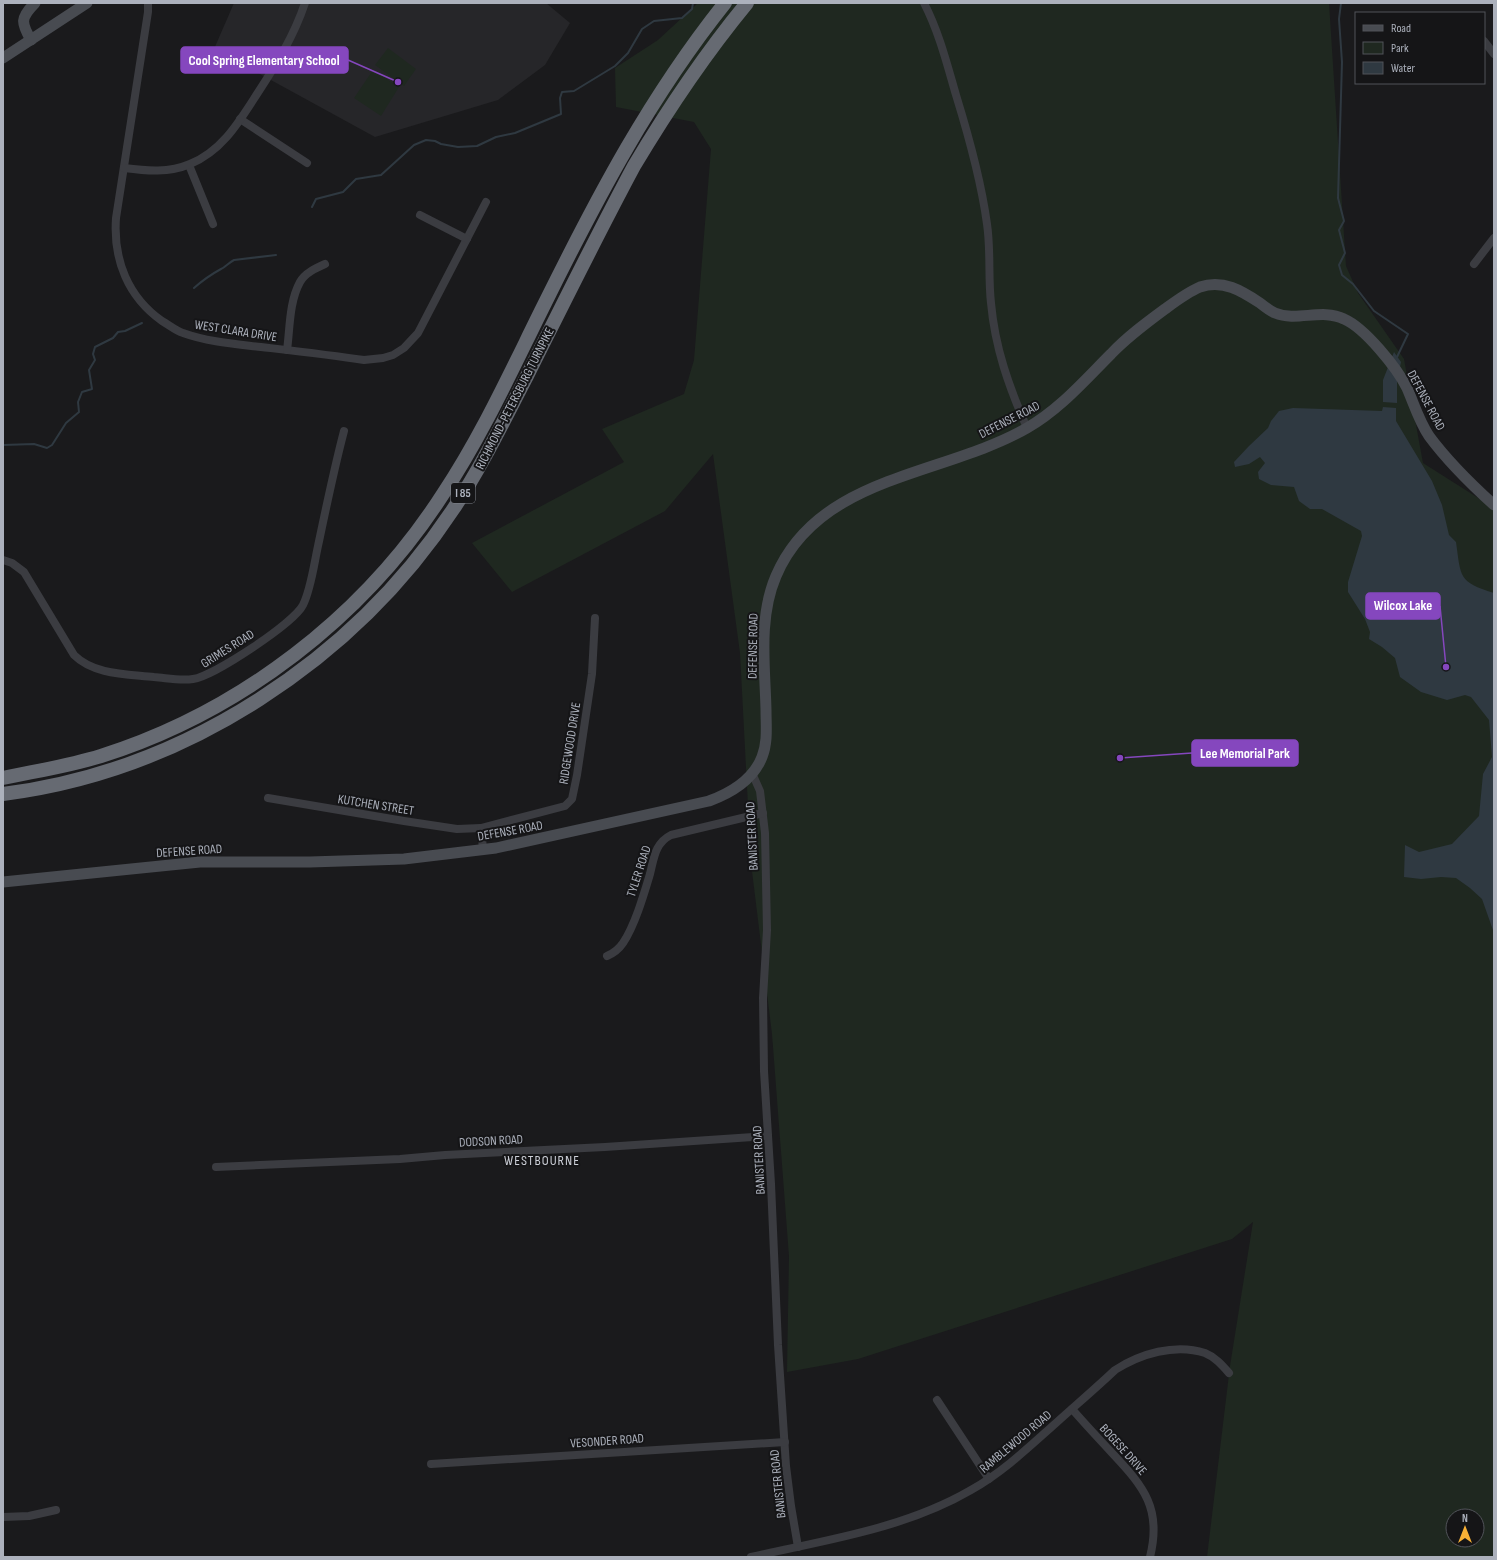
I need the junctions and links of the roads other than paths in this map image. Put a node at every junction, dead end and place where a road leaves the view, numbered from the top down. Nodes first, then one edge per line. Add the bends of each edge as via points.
1 (35, 3) edge
2 (87, 3) edge
3 (148, 3) edge
4 (305, 3) edge
5 (725, 3) edge
6 (747, 3) edge
7 (924, 3) edge
8 (31, 40) junction
9 (1485, 42) edge
10 (1494, 54) edge
11 (3, 58) edge
12 (240, 119) junction
13 (307, 163) dead end
14 (189, 164) junction
15 (124, 168) junction
16 (486, 202) dead end
17 (420, 215) dead end
18 (213, 224) dead end
19 (1494, 238) edge
20 (467, 239) junction
21 (325, 264) dead end
22 (1474, 264) dead end
23 (287, 350) junction
24 (1027, 428) junction
25 (344, 431) dead end
26 (1494, 505) edge
27 (3, 560) edge
28 (595, 618) dead end
29 (752, 773) junction
30 (3, 778) edge
31 (3, 794) edge
32 (268, 798) dead end
33 (763, 813) junction
34 (481, 828) junction
35 (483, 850) junction
36 (3, 882) edge
37 (607, 956) dead end
38 (768, 1136) junction
39 (216, 1167) dead end
40 (1229, 1373) dead end
41 (938, 1400) dead end
42 (1072, 1409) junction
43 (784, 1442) junction
44 (431, 1464) dead end
45 (988, 1479) junction
46 (56, 1510) dead end
47 (3, 1517) edge
48 (798, 1546) junction
49 (751, 1557) edge
50 (1150, 1557) edge

1 - 8 street via 27,11 23,21 23,27
2 - 8 street
3 - 15 street, WEST CLARA DRIVE
4 - 12 street via 287,46
5 - 30 highway, RICHMOND-PETERSBURG TURNPIKE / I 85 via 660,92 627,145 464,462 424,522 382,574 331,625 303,648 224,702 163,732 120,749 56,767
6 - 31 highway, RICHMOND-PETERSBURG TURNPIKE / I 85 via 692,75 641,154 474,476 430,543 378,603 324,654 256,701 216,724 159,752 111,769 34,790
7 - 24 street via 936,29 978,170 988,225 990,303 996,336 1005,375
8 - 11 street
9 - 10 street
12 - 13 street
12 - 14 street via 222,142
14 - 15 street via 164,171
14 - 18 street
15 - 23 street, WEST CLARA DRIVE via 116,218 116,246 122,272 145,307 183,333 220,342
16 - 20 street, WEST CLARA DRIVE
17 - 20 street
19 - 22 street
20 - 23 street, WEST CLARA DRIVE via 426,321 404,348 388,357 374,360
21 - 23 street via 309,273 300,282 292,310
24 - 26 street, DEFENSE ROAD via 1063,403 1130,336 1180,298 1201,287 1226,285 1248,294 1273,312 1284,315 1323,314 1340,317 1358,328 1382,353 1408,391 1432,440
24 - 29 street, DEFENSE ROAD via 987,447 890,481 847,501 815,522 794,544 776,576 766,612 763,635 766,742 763,756
25 - 27 street, GRIMES ROAD via 316,559 302,607 297,614 266,638 203,677 183,680 110,672 85,664 74,655 24,572 18,566
28 - 34 street, RIDGEWOOD DRIVE via 590,682 572,798 563,807
29 - 33 street, BANISTER ROAD via 760,791
29 - 35 street, DEFENSE ROAD via 731,792 710,801
32 - 34 street, KUTCHEN STREET via 412,822 457,828
33 - 37 street, TYLER ROAD via 665,838 657,848 641,901 624,942 618,950
33 - 38 street, BANISTER ROAD via 767,930 763,1028
34 - 35 street
35 - 36 street, DEFENSE ROAD via 380,860 200,862
38 - 39 street, DODSON ROAD via 445,1154 400,1159
38 - 43 street, BANISTER ROAD
40 - 42 street, RAMBLEWOOD ROAD via 1221,1363 1205,1353 1183,1350 1154,1352 1115,1370
41 - 45 street
42 - 45 street, RAMBLEWOOD ROAD via 1028,1449
42 - 50 street, BOGESE DRIVE via 1136,1478 1146,1494 1154,1534
43 - 44 street, VESONDER ROAD
43 - 48 street, BANISTER ROAD
45 - 48 street, RAMBLEWOOD ROAD via 950,1502 902,1521
46 - 47 street via 29,1516
48 - 49 street, RAMBLEWOOD ROAD

